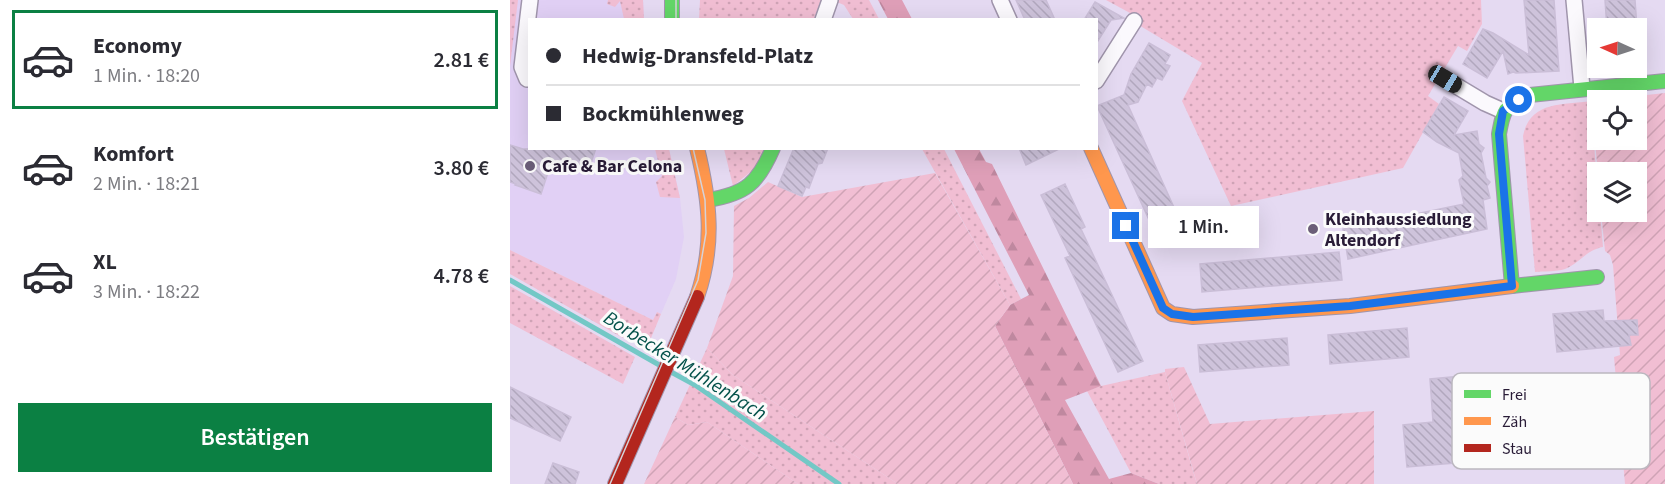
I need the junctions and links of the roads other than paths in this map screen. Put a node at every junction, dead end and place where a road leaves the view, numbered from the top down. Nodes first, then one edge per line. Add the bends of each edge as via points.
1 (530, 0) edge
2 (672, 0) edge
3 (830, 0) edge
4 (1000, 0) edge
5 (1574, 0) edge
6 (672, 18) edge
7 (824, 18) edge
8 (1008, 18) edge
9 (1134, 21) dead end
10 (1098, 78) edge
11 (527, 79) dead end
12 (1445, 79) dead end
13 (1665, 81) edge
14 (1582, 88) junction
15 (1503, 111) junction
16 (698, 150) edge
17 (772, 150) edge
18 (1092, 150) edge
19 (708, 200) junction
20 (1597, 277) dead end
21 (1512, 286) junction
22 (615, 484) edge

1 - 11 street via 522,67
2 - 6 street
3 - 7 street
4 - 8 street
5 - 14 street
9 - 10 street
12 - 15 street
13 - 14 street
14 - 15 street via 1530,95
15 - 21 street via 1499,134
16 - 19 street
17 - 19 street via 754,184 740,194
18 - 21 street via 1163,308 1172,314 1193,317 1350,306
19 - 22 street via 710,231 698,292
20 - 21 street

